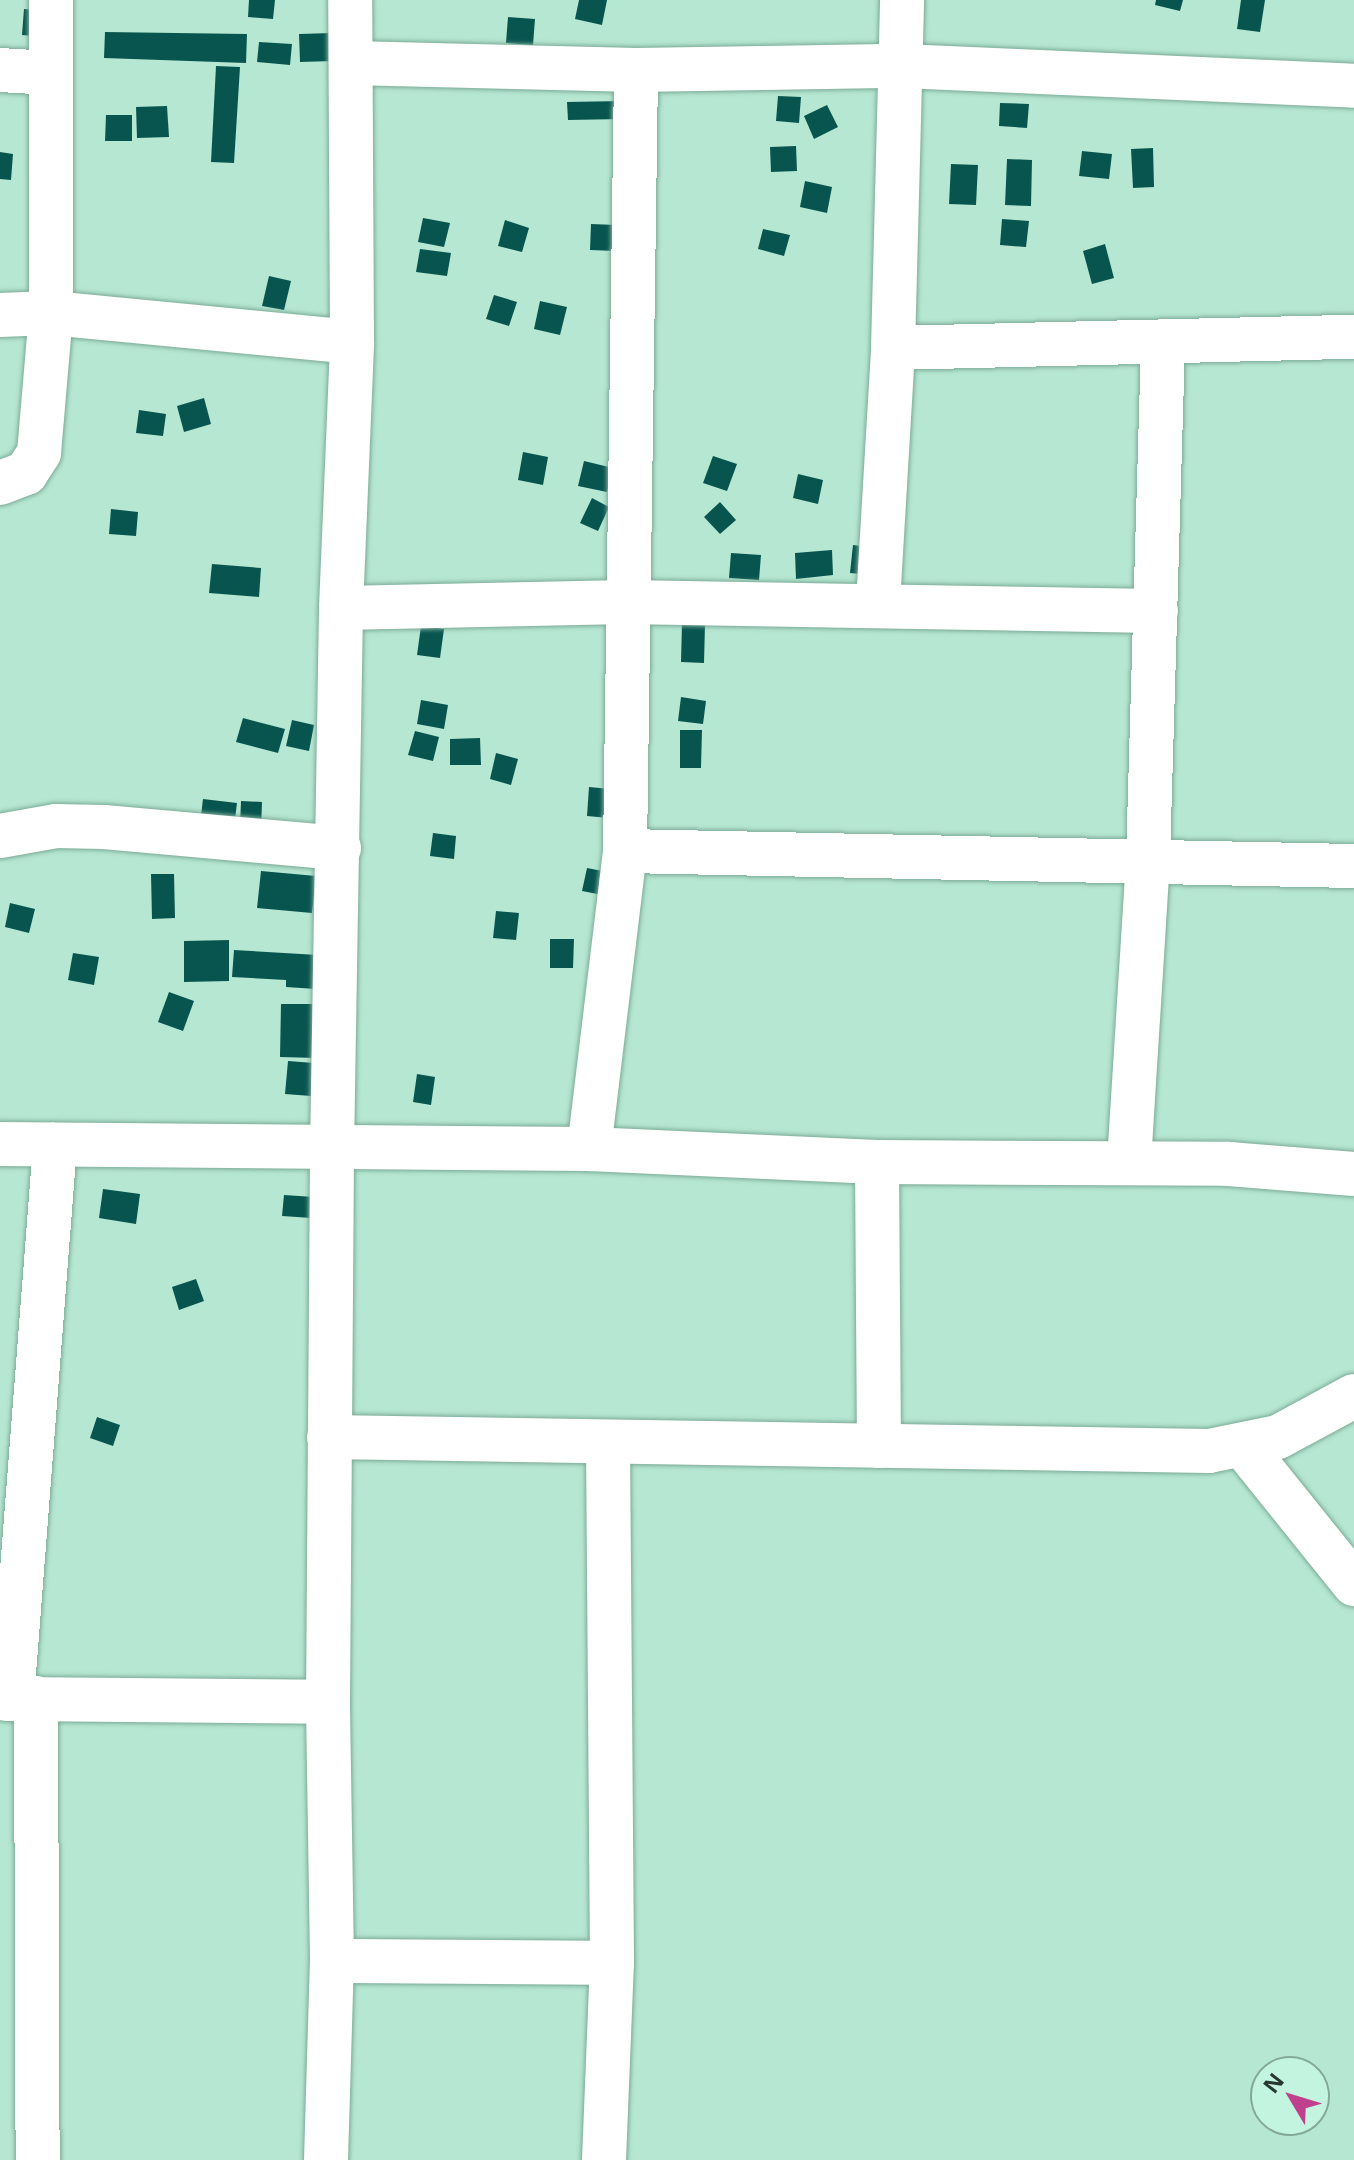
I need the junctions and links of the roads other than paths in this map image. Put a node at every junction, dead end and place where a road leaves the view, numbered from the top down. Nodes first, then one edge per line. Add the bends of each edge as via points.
1 (51, 0) edge
2 (350, 0) edge
3 (902, 0) edge
4 (351, 63) junction
5 (902, 66) junction
6 (0, 70) edge
7 (636, 70) junction
8 (50, 73) junction
9 (1354, 86) edge
10 (51, 313) junction
11 (0, 315) edge
12 (1354, 337) edge
13 (352, 342) junction
14 (1163, 344) junction
15 (893, 348) junction
16 (0, 483) edge
17 (626, 602) junction
18 (878, 603) junction
19 (341, 608) junction
20 (1156, 611) junction
21 (0, 836) edge
22 (339, 848) junction
23 (625, 851) junction
24 (1148, 859) junction
25 (1354, 866) edge
26 (0, 1144) edge
27 (55, 1145) junction
28 (589, 1149) junction
29 (332, 1151) junction
30 (877, 1162) junction
31 (1129, 1162) junction
32 (1354, 1174) edge
33 (1354, 1396) edge
34 (15, 1434) edge
35 (329, 1437) junction
36 (608, 1442) junction
37 (879, 1446) junction
38 (1244, 1447) junction
39 (1354, 1584) edge
40 (16, 1699) edge
41 (328, 1702) junction
42 (332, 1961) junction
43 (612, 1963) junction
44 (38, 2160) edge
45 (326, 2160) edge
46 (604, 2160) edge

1 - 8 street
2 - 4 street
3 - 5 street
4 - 7 street
4 - 13 street
5 - 7 street
5 - 9 street
5 - 15 street
6 - 8 street
7 - 17 street
8 - 10 street
10 - 11 street
10 - 13 street
10 - 16 street via 39,453 26,473
12 - 14 street
13 - 19 street
14 - 15 street
14 - 20 street
15 - 18 street
17 - 18 street
17 - 19 street
17 - 23 street
18 - 20 street
19 - 22 street
20 - 24 street
21 - 22 street via 56,826 104,827
22 - 29 street
23 - 24 street
23 - 28 street
24 - 25 street
24 - 31 street
26 - 27 street
27 - 29 street
27 - 34 street
28 - 29 street
28 - 30 street
29 - 35 street
30 - 31 street
30 - 37 street
31 - 32 street
33 - 38 street via 1278,1437
34 - 40 street
35 - 36 street
35 - 41 street
36 - 37 street
36 - 43 street
37 - 38 street
38 - 39 street
40 - 41 street
40 - 44 street
41 - 42 street
42 - 43 street
42 - 45 street
43 - 46 street

